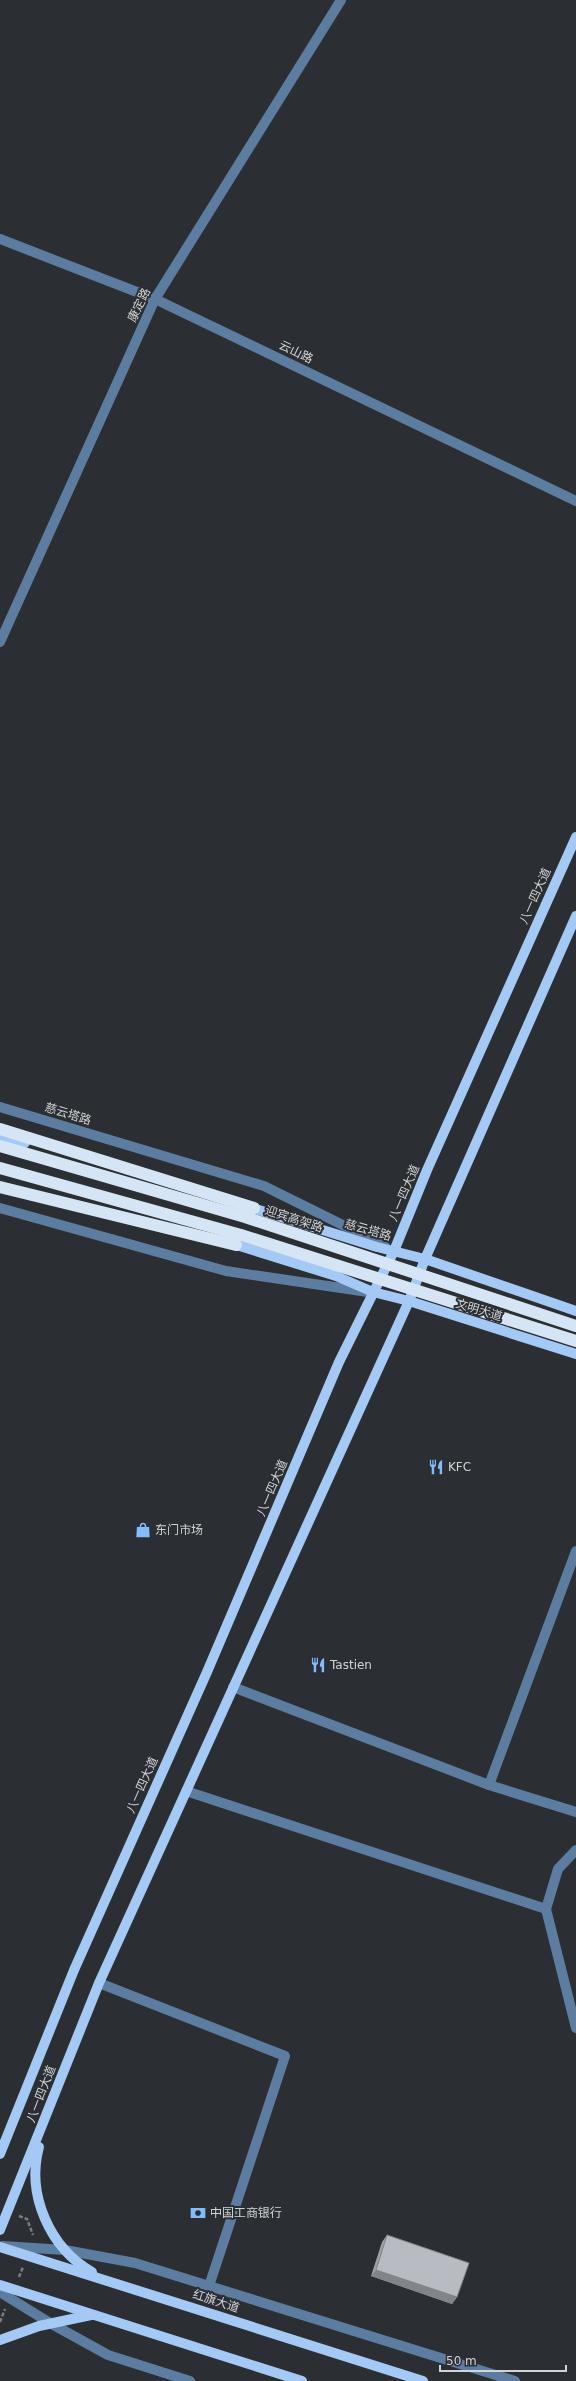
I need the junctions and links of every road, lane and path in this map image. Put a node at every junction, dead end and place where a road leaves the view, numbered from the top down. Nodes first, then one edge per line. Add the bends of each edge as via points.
1 (341, 0) edge
2 (0, 239) edge
3 (155, 299) junction
4 (576, 501) edge
5 (0, 642) edge
6 (576, 837) edge
7 (576, 916) edge
8 (0, 1107) edge
9 (0, 1129) edge
10 (0, 1136) edge
11 (0, 1146) edge
12 (0, 1168) edge
13 (0, 1181) edge
14 (0, 1187) edge
15 (0, 1208) edge
16 (254, 1208) junction
17 (236, 1245) junction
18 (394, 1251) junction
19 (425, 1259) junction
20 (373, 1292) junction
21 (409, 1301) junction
22 (576, 1311) edge
23 (576, 1326) edge
24 (576, 1341) edge
25 (576, 1354) edge
26 (576, 1552) edge
27 (233, 1688) junction
28 (489, 1785) junction
29 (186, 1791) junction
30 (576, 1812) edge
31 (576, 1850) edge
32 (546, 1909) junction
33 (99, 1983) junction
34 (576, 2028) edge
35 (16, 2116) junction
36 (44, 2122) junction
37 (0, 2138) edge
38 (0, 2154) edge
39 (0, 2230) edge
40 (0, 2246) edge
41 (65, 2250) junction
42 (118, 2284) junction
43 (0, 2285) edge
44 (209, 2286) junction
45 (0, 2292) edge
46 (93, 2315) junction
47 (50, 2323) junction
48 (0, 2340) edge
49 (190, 2381) edge
50 (302, 2381) edge
51 (423, 2381) edge
52 (515, 2381) edge

1 - 3 street, 康定路
2 - 3 street, 云山路
3 - 4 street, 云山路
3 - 5 street, 康定路
6 - 18 main road, 八一四大道 via 427,1170
7 - 19 main road, 八一四大道
8 - 18 street, 慈云塔路 via 264,1186
9 - 16 highway
10 - 16 main road, 慈云塔路
11 - 23 highway, 迎宾高架路, bridge via 245,1217
12 - 24 highway, bridge via 240,1235
13 - 17 main road
14 - 17 highway
15 - 20 street via 226,1272
16 - 18 main road, 慈云塔路
17 - 20 main road via 336,1276
18 - 19 main road
18 - 20 main road, 八一四大道
19 - 21 main road, 八一四大道
19 - 22 main road
20 - 21 main road, 文明大道
20 - 35 main road, 八一四大道 via 339,1362 207,1672 74,1970
21 - 25 main road, 文明大道
21 - 27 main road, 八一四大道
26 - 28 street
27 - 28 street
27 - 29 main road, 八一四大道
28 - 30 street
29 - 32 street
29 - 33 main road, 八一四大道
31 - 32 street via 558,1869
32 - 34 street
33 - 36 main road, 八一四大道
33 - 44 street via 285,2056
35 - 37 main road
35 - 38 main road, 八一四大道
36 - 39 main road, 八一四大道
36 - 41 main road via 36,2160 37,2191 49,2228
40 - 41 street
40 - 42 main road, 红旗大道
41 - 42 main road via 90,2271
41 - 44 street via 135,2263
42 - 51 main road, 红旗大道
43 - 46 main road
44 - 52 street
45 - 47 street
46 - 47 main road
46 - 50 main road
47 - 48 main road
47 - 49 street via 108,2355

